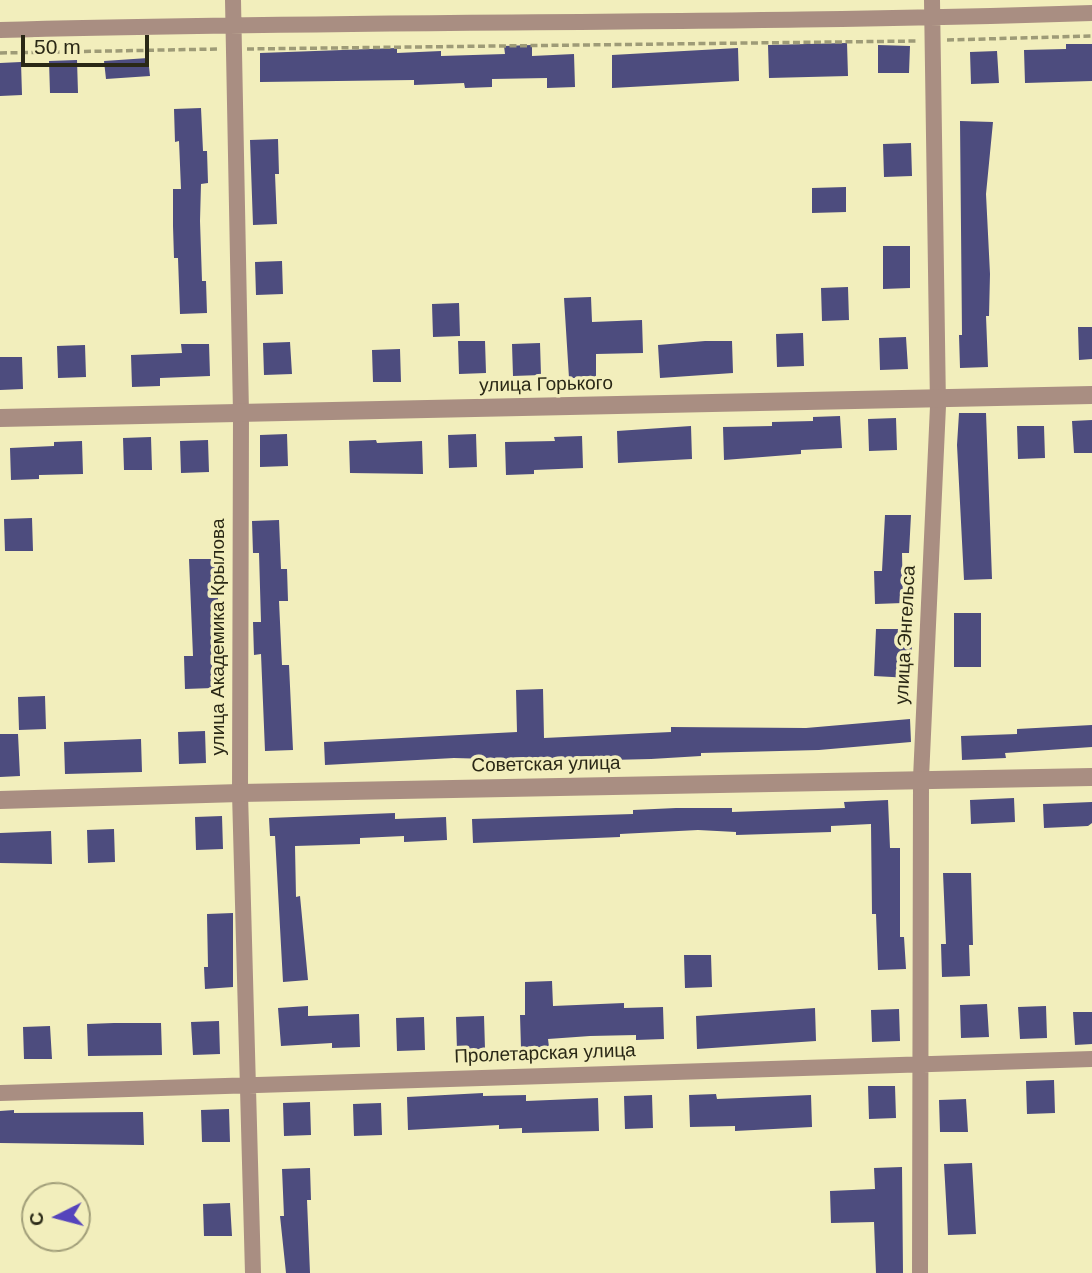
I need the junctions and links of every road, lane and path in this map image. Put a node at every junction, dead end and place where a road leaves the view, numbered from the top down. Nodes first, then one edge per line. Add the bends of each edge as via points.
1 (233, 0) edge
2 (932, 0) edge
3 (1092, 13) edge
4 (932, 18) junction
5 (233, 24) junction
6 (0, 30) edge
7 (1092, 36) edge
8 (933, 41) junction
9 (233, 49) junction
10 (0, 52) edge
11 (1092, 396) edge
12 (937, 397) junction
13 (241, 413) junction
14 (0, 418) edge
15 (1092, 777) edge
16 (921, 778) junction
17 (240, 793) junction
18 (0, 800) edge
19 (1092, 1059) edge
20 (921, 1063) junction
21 (249, 1084) junction
22 (0, 1093) edge
23 (253, 1273) edge
24 (920, 1273) edge

1 - 5 street, улица Академика Крылова
2 - 4 street, улица Энгельса
3 - 4 street
4 - 5 street
4 - 8 street, улица Энгельса
5 - 6 street
5 - 9 street, улица Академика Крылова
7 - 8 path
8 - 9 path
8 - 12 street, улица Энгельса
9 - 10 path
9 - 13 street, улица Академика Крылова
11 - 12 street, улица Горького
12 - 13 street, улица Горького
12 - 16 street, улица Энгельса
13 - 14 street, улица Горького
13 - 17 street, улица Академика Крылова
15 - 16 street, Советская улица
16 - 17 street, Советская улица
16 - 20 street, улица Энгельса
17 - 18 street, Советская улица
17 - 21 street, улица Академика Крылова
19 - 20 street, Пролетарская улица
20 - 21 street, Пролетарская улица
20 - 24 street, улица Энгельса
21 - 22 street, Пролетарская улица
21 - 23 street, улица Академика Крылова

